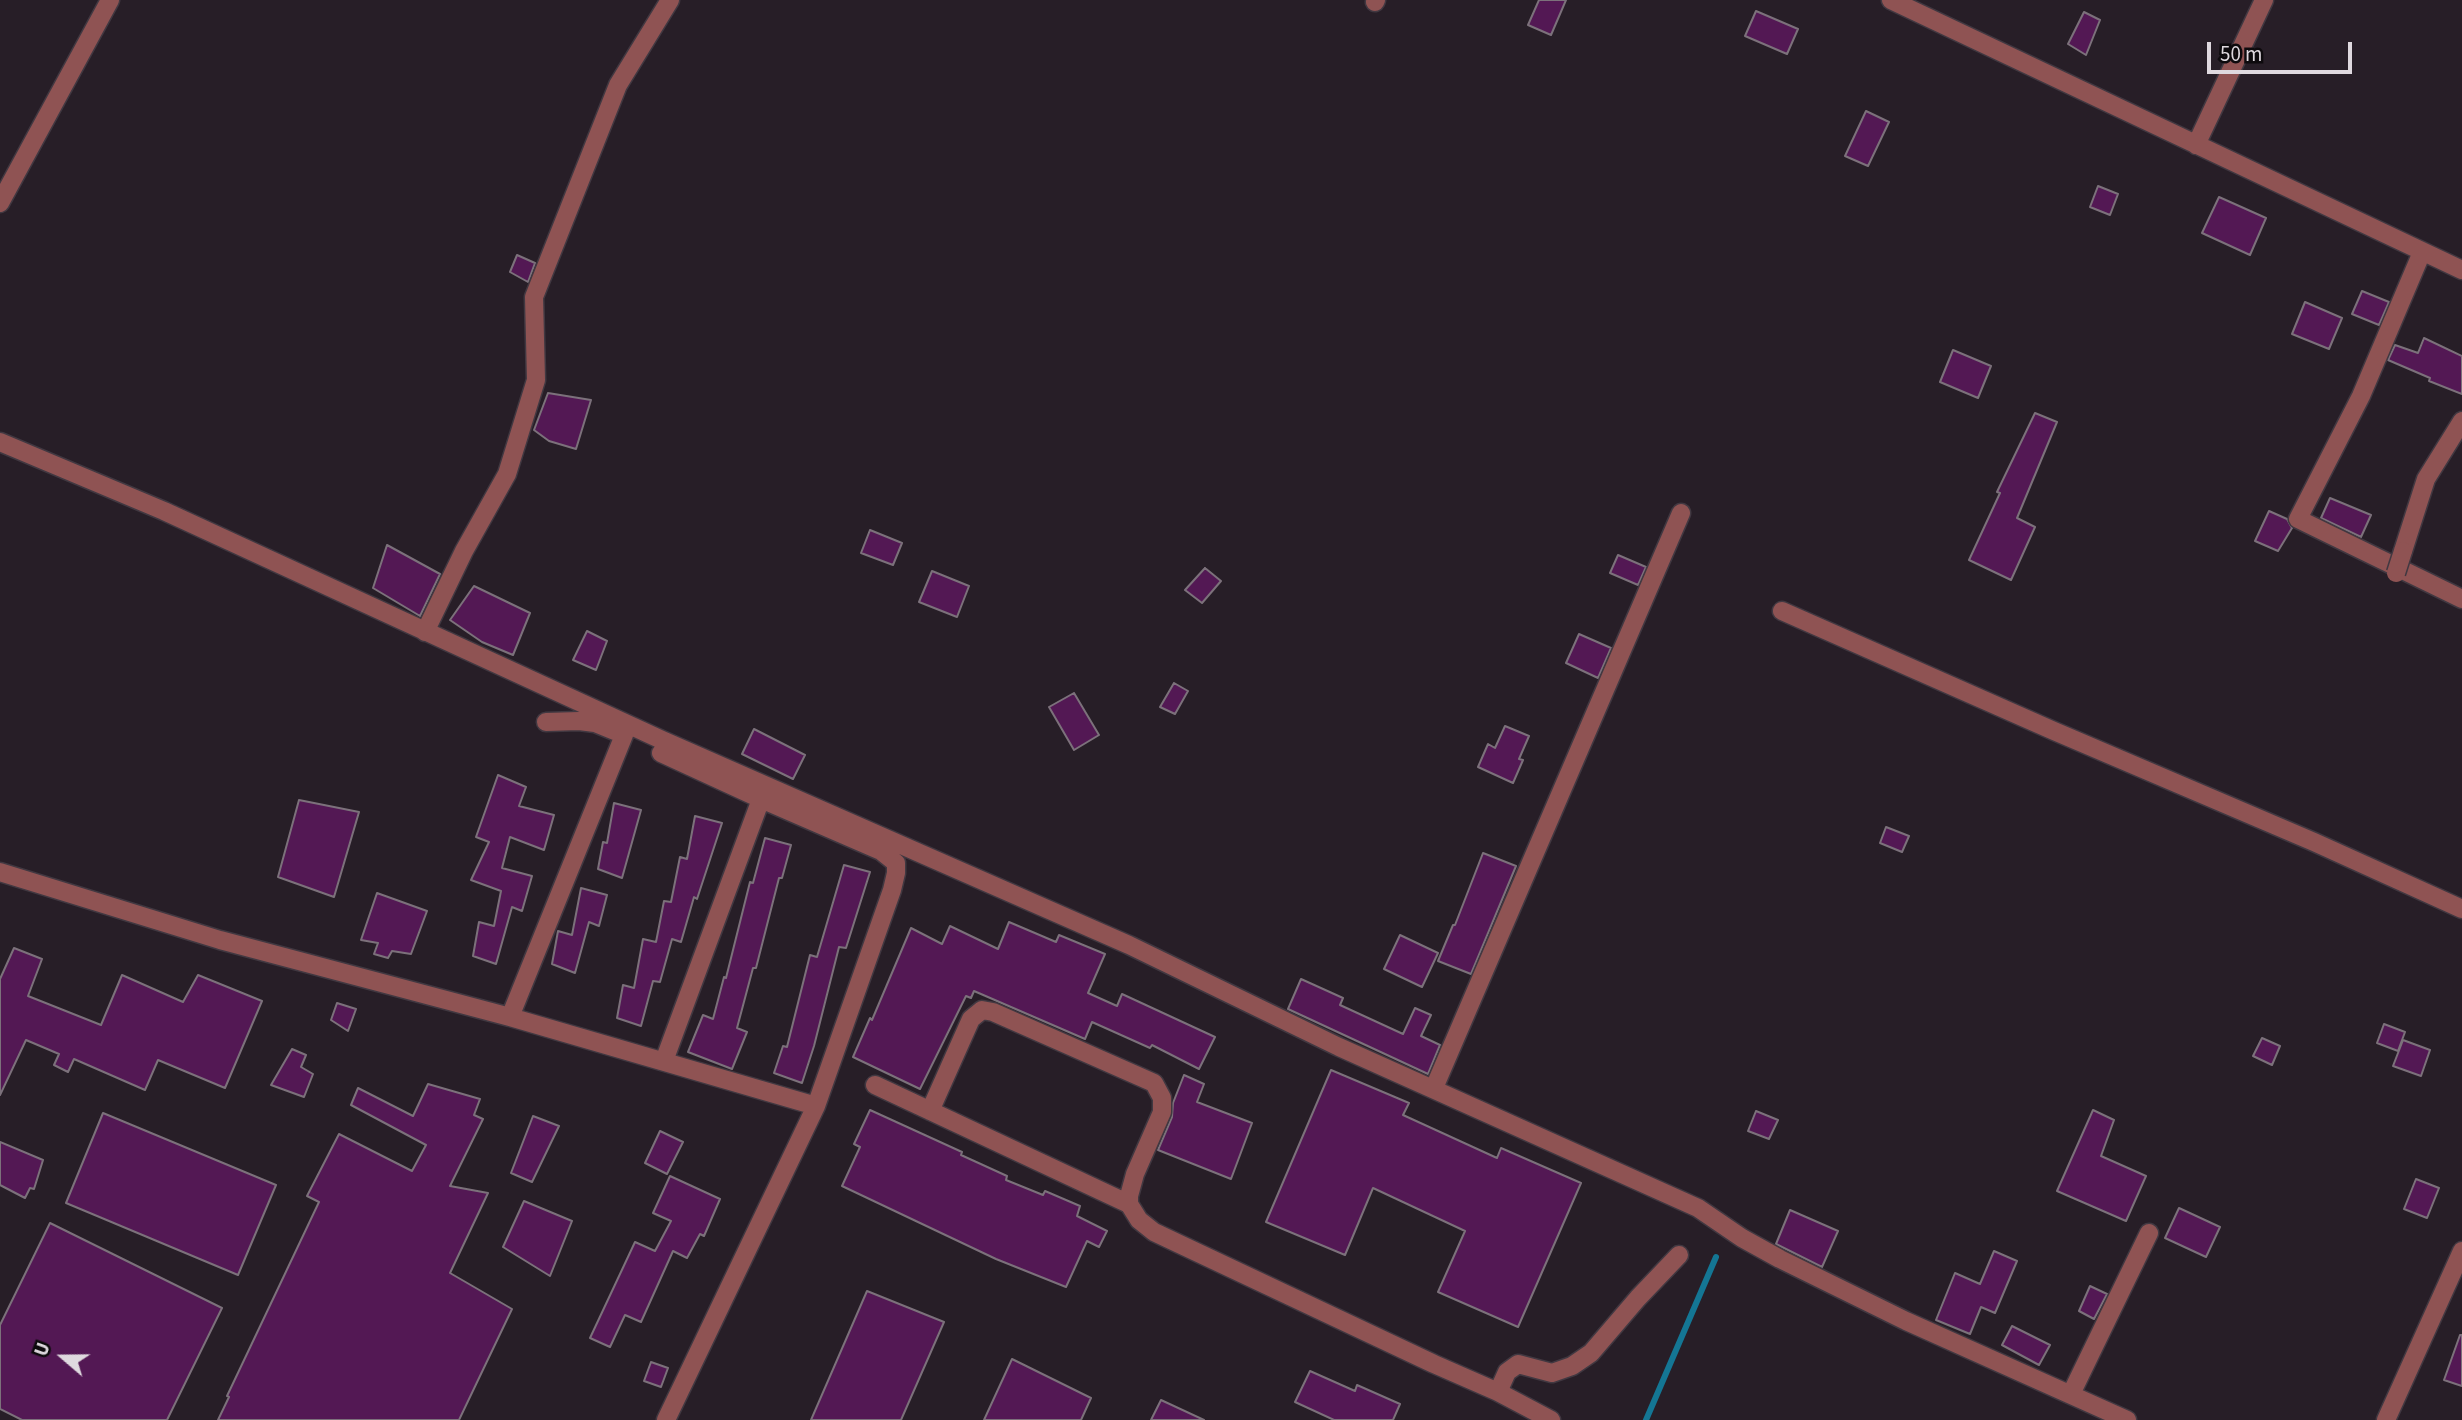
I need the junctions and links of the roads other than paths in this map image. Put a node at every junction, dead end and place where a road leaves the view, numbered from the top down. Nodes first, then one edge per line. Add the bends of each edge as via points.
1 (110, 0) edge
2 (670, 0) edge
3 (1891, 0) edge
4 (2264, 0) edge
5 (2196, 145) junction
6 (0, 204) edge
7 (2422, 251) junction
8 (2462, 270) edge
9 (2462, 422) edge
10 (0, 442) edge
11 (1681, 513) dead end
12 (2396, 573) dead end
13 (2462, 599) edge
14 (1782, 611) dead end
15 (425, 632) junction
16 (546, 722) dead end
17 (624, 735) junction
18 (761, 799) junction
19 (0, 872) edge
20 (2462, 909) edge
21 (510, 1017) junction
22 (664, 1061) junction
23 (875, 1084) dead end
24 (1434, 1088) junction
25 (816, 1106) junction
26 (930, 1111) junction
27 (1129, 1204) junction
28 (2149, 1233) dead end
29 (2462, 1251) edge
30 (1679, 1255) dead end
31 (1498, 1392) junction
32 (2071, 1394) junction
33 (666, 1420) edge
34 (1551, 1420) edge
35 (2127, 1420) edge
36 (2386, 1420) edge

1 - 6 street
2 - 15 street via 618,85 534,297 536,380 507,474
3 - 5 street
4 - 5 street
5 - 7 street
7 - 8 street
7 - 13 street via 2361,396 2298,520
9 - 12 street, bridge via 2426,479
10 - 15 street via 164,511
11 - 24 street
14 - 20 street
15 - 24 street via 1129,945
16 - 17 street via 595,723
17 - 18 street
17 - 21 street
18 - 22 street
18 - 25 street via 881,851 895,863 892,890
19 - 21 street via 219,940
21 - 22 street
22 - 25 street
23 - 26 street
24 - 32 street via 1698,1208 1780,1259
25 - 33 street
26 - 27 street
26 - 27 street via 971,1019 982,1010 1131,1072 1154,1083 1163,1105 1131,1187
27 - 31 street via 1154,1232
28 - 32 street
29 - 36 street
30 - 31 street via 1591,1353 1552,1373 1518,1364 1507,1372
31 - 34 street
32 - 35 street

